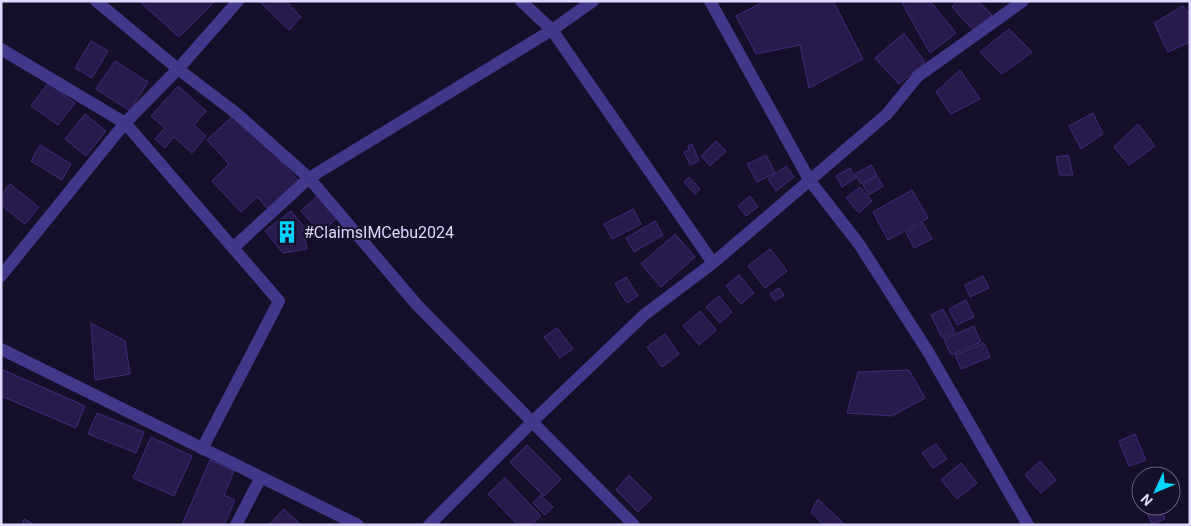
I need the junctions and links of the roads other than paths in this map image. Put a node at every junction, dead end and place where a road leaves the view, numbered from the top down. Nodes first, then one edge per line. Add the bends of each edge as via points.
1 (96, 1) edge
2 (238, 1) edge
3 (521, 1) edge
4 (593, 1) edge
5 (710, 1) edge
6 (1023, 1) edge
7 (552, 30) junction
8 (1, 49) edge
9 (178, 69) junction
10 (125, 123) junction
11 (309, 178) junction
12 (810, 181) junction
13 (233, 248) junction
14 (713, 263) junction
15 (1, 276) edge
16 (1, 349) edge
17 (532, 422) junction
18 (202, 449) junction
19 (261, 477) junction
20 (236, 525) edge
21 (358, 525) edge
22 (429, 525) edge
23 (634, 525) edge
24 (1028, 525) edge

1 - 9 street
2 - 9 street
3 - 7 street
4 - 7 street
5 - 12 street
6 - 12 street via 918,76 887,114
7 - 11 street
7 - 14 street
8 - 10 street
9 - 10 street
9 - 11 street via 236,113
10 - 13 street
10 - 15 street
11 - 13 street
11 - 17 street via 417,304
12 - 14 street
12 - 24 street via 859,244 927,350
13 - 18 street via 279,301
14 - 17 street via 644,315
16 - 18 street
17 - 22 street
17 - 23 street
18 - 19 street
19 - 20 street
19 - 21 street

